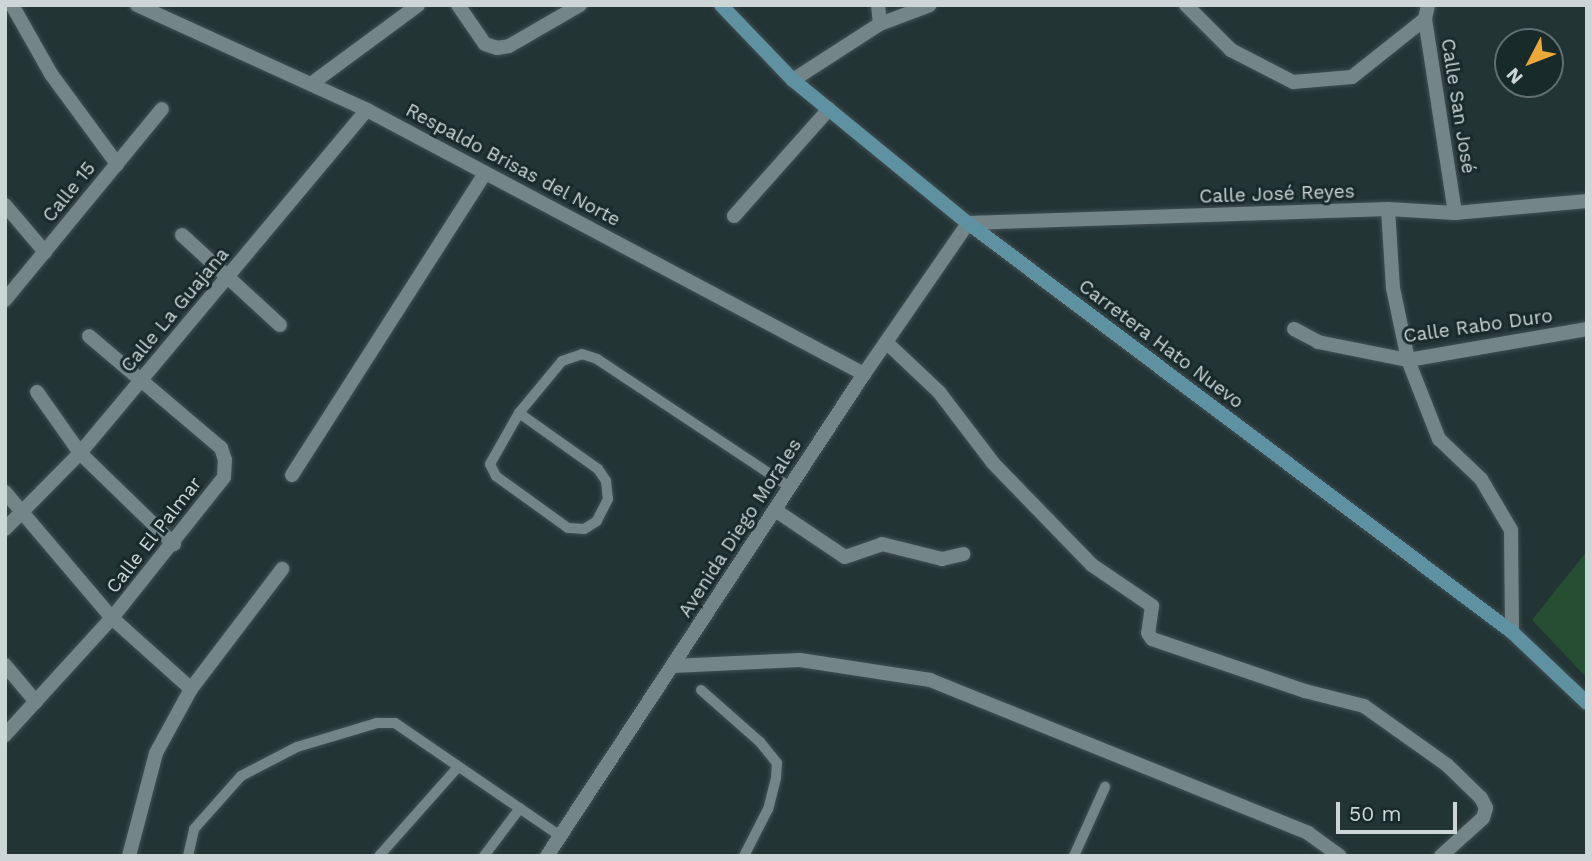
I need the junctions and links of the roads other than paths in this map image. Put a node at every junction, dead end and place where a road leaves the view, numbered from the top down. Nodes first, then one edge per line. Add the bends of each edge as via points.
1 (12, 5) edge
2 (136, 5) edge
3 (418, 5) edge
4 (458, 5) edge
5 (580, 5) edge
6 (720, 5) edge
7 (878, 5) edge
8 (930, 5) edge
9 (1186, 5) edge
10 (1426, 12) edge
11 (880, 24) junction
12 (793, 80) junction
13 (312, 84) junction
14 (162, 109) dead end
15 (829, 109) junction
16 (367, 110) junction
17 (117, 164) junction
18 (485, 173) junction
19 (1587, 201) edge
20 (5, 205) edge
21 (1388, 209) junction
22 (1455, 214) junction
23 (734, 216) dead end
24 (968, 223) junction
25 (182, 235) dead end
26 (45, 252) junction
27 (228, 277) junction
28 (5, 300) edge
29 (280, 325) dead end
30 (1294, 329) dead end
31 (1587, 329) edge
32 (89, 336) dead end
33 (886, 342) junction
34 (1408, 360) junction
35 (864, 374) junction
36 (142, 381) junction
37 (37, 391) dead end
38 (519, 413) junction
39 (80, 453) junction
40 (292, 475) dead end
41 (790, 487) junction
42 (5, 492) edge
43 (23, 510) junction
44 (775, 510) junction
45 (5, 528) edge
46 (174, 544) junction
47 (963, 554) dead end
48 (282, 569) dead end
49 (112, 618) junction
50 (1512, 632) junction
51 (5, 665) edge
52 (672, 666) junction
53 (191, 689) junction
54 (701, 690) dead end
55 (36, 702) junction
56 (1587, 704) edge
57 (5, 735) edge
58 (457, 768) junction
59 (1105, 787) dead end
60 (520, 808) junction
61 (560, 836) junction
62 (1457, 850) edge
63 (129, 856) edge
64 (188, 856) edge
65 (379, 856) edge
66 (484, 856) edge
67 (547, 856) edge
68 (744, 856) edge
69 (1074, 856) edge
70 (1340, 856) edge
71 (1441, 856) edge

1 - 17 street via 51,74
2 - 13 street, Respaldo Brisas del Norte
3 - 13 street
4 - 5 street via 485,44 497,48 509,46
6 - 12 main road, Carretera Hato Nuevo
7 - 11 street
8 - 11 street
9 - 10 street via 1231,50 1293,82 1352,78
10 - 22 street, Calle San José
11 - 12 street
12 - 15 main road, Carretera Hato Nuevo
13 - 16 street, Respaldo Brisas del Norte
14 - 17 street, Calle 15
15 - 23 street
15 - 24 main road, Carretera Hato Nuevo
16 - 18 street, Respaldo Brisas del Norte
16 - 27 street, Calle La Guajana
17 - 26 street, Calle 15
18 - 35 street, Respaldo Brisas del Norte
18 - 40 street
19 - 22 street, Calle José Reyes
20 - 26 street
21 - 22 street, Calle José Reyes
21 - 24 street, Calle José Reyes
21 - 34 street via 1393,288
24 - 33 street, Avenida Diego Morales
24 - 50 main road, Carretera Hato Nuevo
25 - 27 street
26 - 28 street, Calle 15
27 - 29 street
27 - 36 street, Calle La Guajana
30 - 34 street, Calle Rabo Duro via 1318,342
31 - 34 street, Calle Rabo Duro
32 - 36 street, Calle El Palmar
33 - 35 street, Avenida Diego Morales
33 - 62 street via 939,393 993,463 1092,565 1152,606 1148,634 1152,639 1364,706 1447,765 1486,808
34 - 50 street via 1439,439 1481,479 1511,530
35 - 41 street, Avenida Diego Morales
36 - 39 street, Calle La Guajana
36 - 46 street, Calle El Palmar via 220,448 225,460 224,477
37 - 39 street
38 - 38 lane via 490,464 496,476 568,528 583,529 597,522 608,499 606,481 598,469
38 - 41 lane via 562,361 582,354 597,359
39 - 43 street, Calle La Guajana
39 - 46 street
41 - 44 street, Avenida Diego Morales
42 - 43 street
43 - 45 street, Calle La Guajana
43 - 49 street
44 - 47 street via 845,557 882,544 942,559
44 - 52 street, Avenida Diego Morales
46 - 49 street, Calle El Palmar
48 - 53 street
49 - 53 street
49 - 55 street, Calle El Palmar
50 - 56 main road, Carretera Hato Nuevo
51 - 55 street
52 - 61 street, Avenida Diego Morales
52 - 70 street via 800,660 930,680 1308,833
53 - 63 street via 156,753
54 - 68 lane via 777,763 768,809
55 - 57 street, Calle El Palmar
58 - 60 lane
58 - 64 lane via 395,723 377,723 297,747 241,776 194,829
58 - 65 lane
59 - 69 lane
60 - 61 lane
60 - 66 lane
61 - 67 street, Avenida Diego Morales
62 - 71 street

